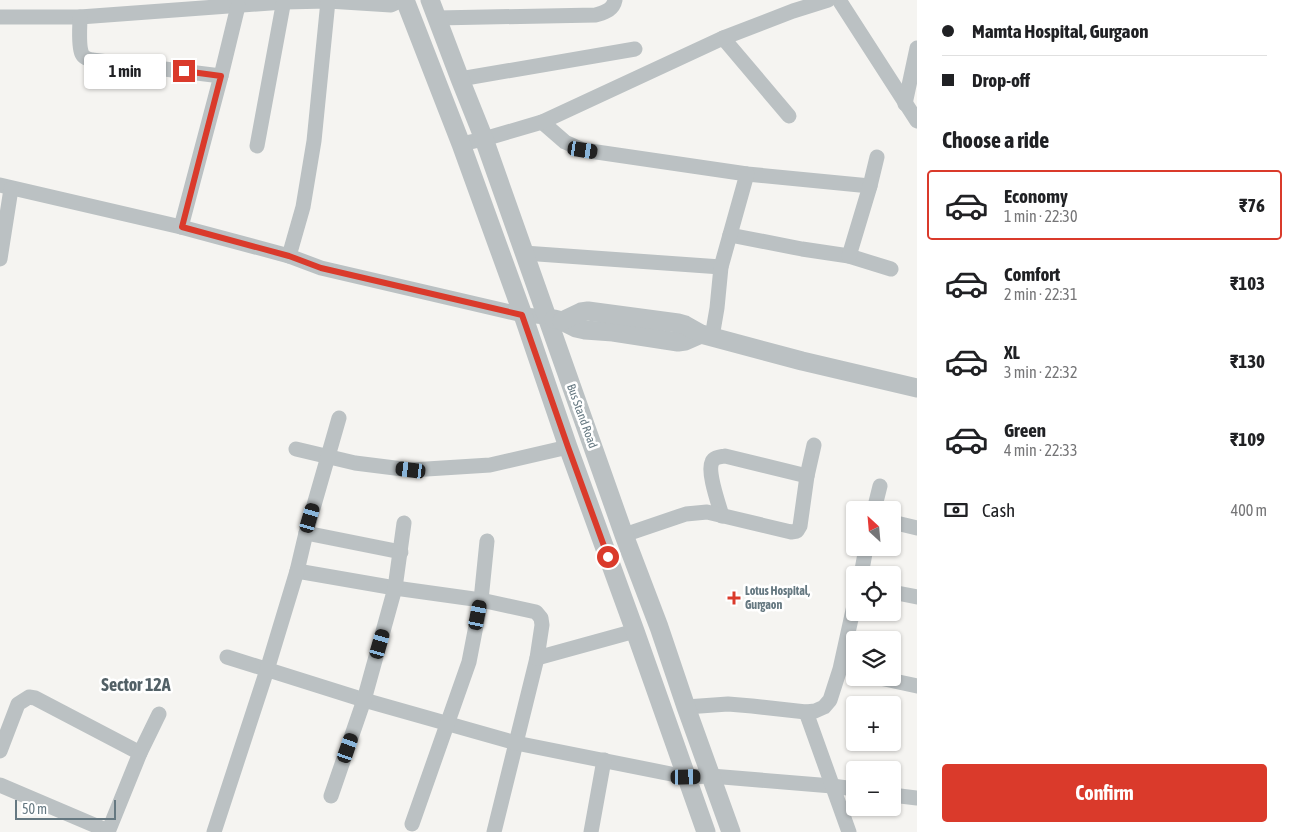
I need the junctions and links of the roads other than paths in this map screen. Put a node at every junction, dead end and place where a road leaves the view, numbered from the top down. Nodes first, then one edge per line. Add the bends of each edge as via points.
1 (404, 0) edge
2 (430, 0) edge
3 (615, 0) edge
4 (828, 0) edge
5 (839, 0) edge
6 (284, 1) edge
7 (328, 1) junction
8 (238, 6) junction
9 (790, 6) edge
10 (0, 17) edge
11 (80, 17) junction
12 (437, 18) junction
13 (723, 38) junction
14 (917, 48) edge
15 (635, 49) dead end
16 (221, 76) junction
17 (460, 79) junction
18 (905, 104) junction
19 (789, 116) dead end
20 (917, 121) edge
21 (542, 122) junction
22 (484, 139) junction
23 (461, 144) junction
24 (257, 146) dead end
25 (877, 157) dead end
26 (747, 174) junction
27 (870, 186) junction
28 (6, 187) edge
29 (182, 227) junction
30 (730, 235) junction
31 (524, 253) junction
32 (289, 256) junction
33 (850, 256) junction
34 (0, 259) edge
35 (721, 267) junction
36 (891, 268) dead end
37 (522, 315) junction
38 (554, 319) junction
39 (707, 336) junction
40 (917, 388) edge
41 (339, 418) dead end
42 (814, 445) dead end
43 (568, 447) junction
44 (296, 449) dead end
45 (328, 456) junction
46 (807, 476) junction
47 (880, 486) dead end
48 (876, 501) edge
49 (722, 516) junction
50 (404, 523) dead end
51 (901, 524) edge
52 (917, 528) edge
53 (306, 533) junction
54 (624, 535) junction
55 (487, 541) dead end
56 (401, 552) junction
57 (297, 572) junction
58 (395, 588) junction
59 (901, 594) edge
60 (917, 597) edge
61 (481, 600) junction
62 (851, 621) edge
63 (635, 631) junction
64 (227, 657) dead end
65 (537, 658) junction
66 (840, 669) junction
67 (267, 670) junction
68 (846, 670) edge
69 (901, 683) edge
70 (917, 686) edge
71 (364, 700) junction
72 (686, 707) junction
73 (806, 712) junction
74 (159, 714) dead end
75 (447, 724) junction
76 (516, 743) junction
77 (0, 751) edge
78 (140, 753) junction
79 (604, 760) junction
80 (711, 776) junction
81 (686, 777) junction
82 (0, 785) edge
83 (832, 786) junction
84 (846, 788) edge
85 (332, 796) dead end
86 (901, 796) edge
87 (917, 798) edge
88 (412, 824) dead end
89 (108, 831) edge
90 (214, 832) edge
91 (494, 832) edge
92 (592, 832) edge
93 (706, 832) edge
94 (731, 832) edge
95 (849, 832) edge

1 - 7 street via 391,5
1 - 23 street, Bus Stand Road
2 - 12 street, Bus Stand Road
3 - 12 street via 608,11 596,15
4 - 9 street
5 - 18 street
6 - 7 street
6 - 8 street
6 - 24 street
7 - 32 street via 314,142 303,207
8 - 11 street
8 - 16 street
9 - 13 street
10 - 11 street
11 - 16 street via 80,46 86,58
12 - 17 street, Bus Stand Road
13 - 19 street
13 - 21 street
14 - 18 street
15 - 17 street
16 - 29 street
17 - 22 street, Bus Stand Road
18 - 20 street
21 - 22 street
21 - 26 street via 565,142 583,150
22 - 23 street
22 - 31 street, Bus Stand Road
23 - 37 street, Bus Stand Road
25 - 27 street
26 - 27 street
26 - 30 street
27 - 33 street
28 - 29 street
28 - 34 street
29 - 32 street
30 - 33 street
30 - 35 street
31 - 35 street
31 - 38 street, Bus Stand Road
32 - 37 street via 321,268
33 - 36 street
35 - 39 street via 717,308
37 - 38 street
37 - 43 street, Bus Stand Road
38 - 39 street via 588,311 678,323
38 - 54 street, Bus Stand Road
39 - 40 street
41 - 45 street
42 - 46 street
43 - 45 street via 490,465 411,470
43 - 63 street, Bus Stand Road
44 - 45 street
45 - 53 street
46 - 49 street via 797,531
46 - 49 street via 725,456 716,457 710,471
47 - 48 street
49 - 54 street via 706,512 686,514
50 - 56 street
51 - 52 street
53 - 56 street
53 - 57 street
54 - 72 street, Bus Stand Road
55 - 61 street
56 - 58 street
57 - 58 street
57 - 67 street
58 - 61 street
58 - 71 street
59 - 60 street
61 - 65 street via 536,612 542,625
61 - 75 street via 469,662
62 - 66 street
63 - 65 street
63 - 81 street, Bus Stand Road
64 - 67 street
65 - 76 street
66 - 68 street
66 - 73 street via 830,700 824,707
67 - 71 street
67 - 90 street
69 - 70 street
71 - 75 street
71 - 85 street
72 - 73 street via 728,704
72 - 80 street, Bus Stand Road
73 - 83 street
74 - 78 street
75 - 76 street
75 - 88 street
76 - 79 street
76 - 91 street
77 - 78 street via 18,704 29,697
78 - 89 street
79 - 81 street
79 - 92 street
80 - 81 street
80 - 83 street
80 - 94 street, Bus Stand Road
81 - 93 street, Bus Stand Road
82 - 89 street
83 - 84 street
83 - 95 street
86 - 87 street

